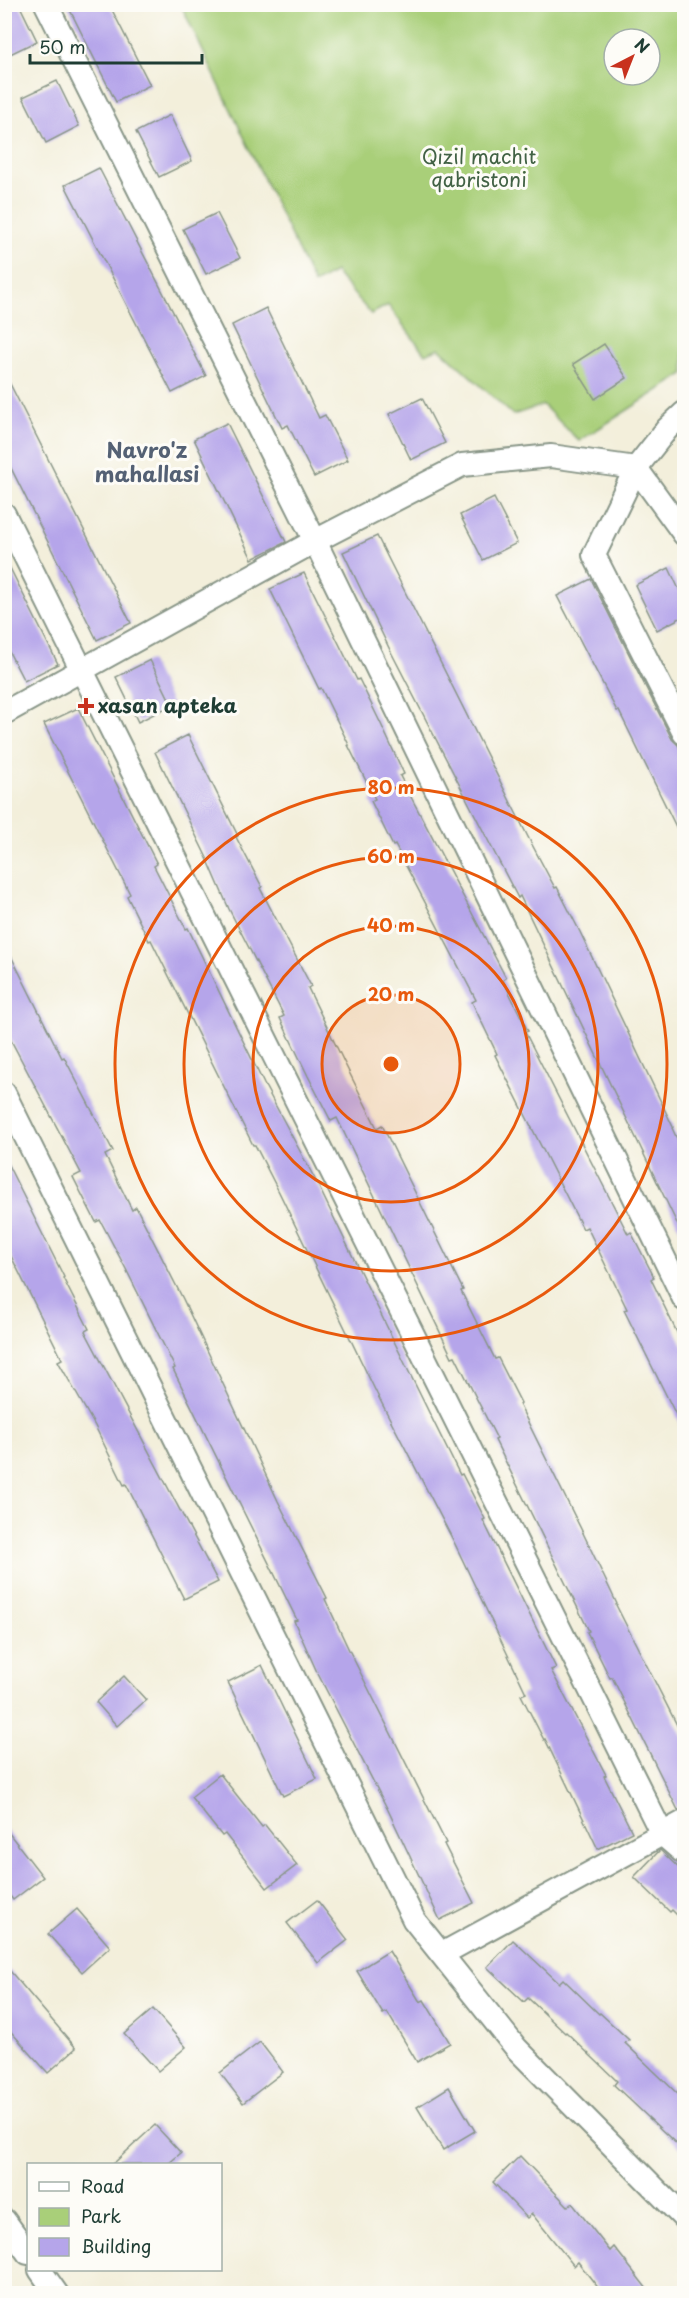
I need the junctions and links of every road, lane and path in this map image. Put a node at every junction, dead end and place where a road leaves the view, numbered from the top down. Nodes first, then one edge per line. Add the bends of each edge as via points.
1 (45, 4) edge
2 (684, 413) edge
3 (636, 468) junction
4 (4, 514) edge
5 (684, 534) edge
6 (315, 541) junction
7 (83, 670) junction
8 (4, 713) edge
9 (684, 733) edge
10 (4, 1093) edge
11 (684, 1299) edge
12 (684, 1822) edge
13 (662, 1834) junction
14 (684, 1853) edge
15 (442, 1954) junction
16 (684, 2218) edge
17 (4, 2220) edge
18 (27, 2252) edge
19 (41, 2271) edge
20 (57, 2294) edge

1 - 6 street
2 - 3 street
3 - 5 street
3 - 6 street via 551,456 462,465
3 - 9 street via 594,555
4 - 7 street
6 - 7 street
6 - 11 street
7 - 8 street
7 - 13 street
10 - 15 street via 414,1920
12 - 13 street
13 - 14 street
13 - 15 street
15 - 16 street via 517,2049
17 - 18 street
19 - 20 street

